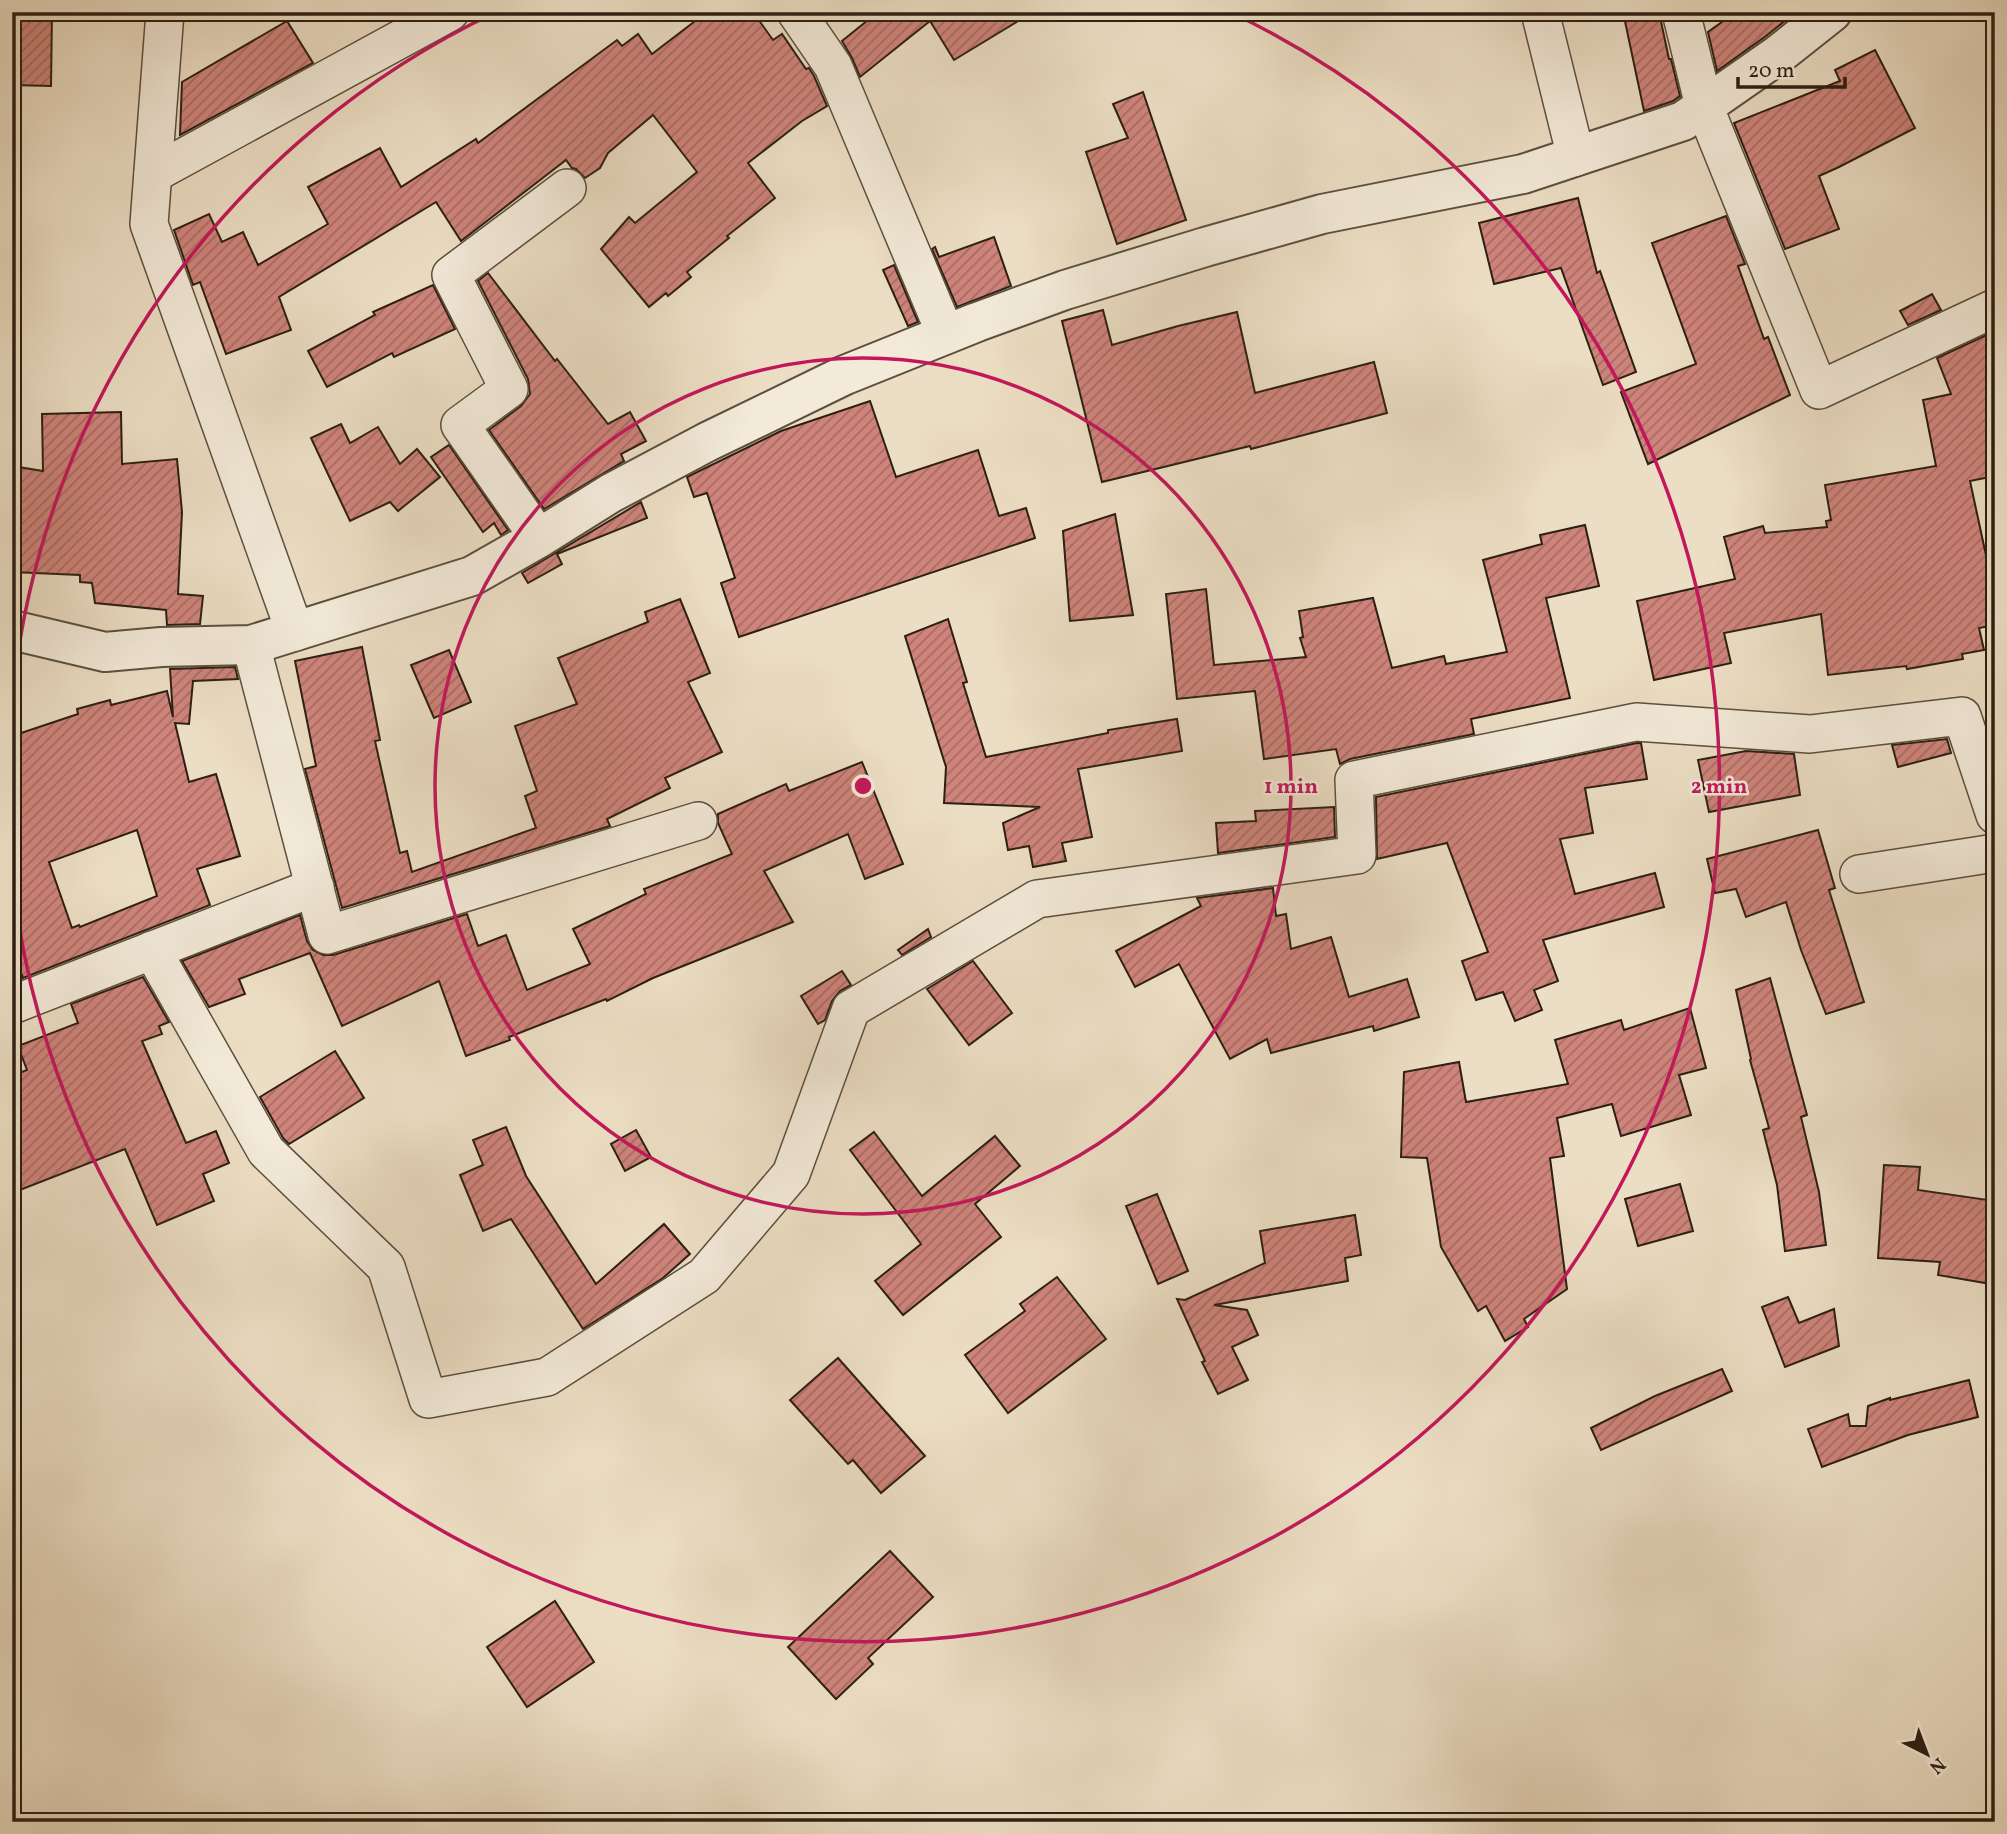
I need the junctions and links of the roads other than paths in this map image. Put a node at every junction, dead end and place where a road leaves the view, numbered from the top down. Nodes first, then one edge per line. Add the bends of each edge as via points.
1 (165, 12) edge
2 (450, 12) edge
3 (796, 12) edge
4 (1540, 12) edge
5 (1681, 12) edge
6 (1832, 12) edge
7 (1704, 106) junction
8 (1576, 157) junction
9 (153, 174) junction
10 (567, 188) dead end
11 (1995, 308) edge
12 (946, 335) junction
13 (539, 538) junction
14 (12, 630) edge
15 (295, 632) junction
16 (251, 645) junction
17 (1995, 815) edge
18 (698, 821) dead end
19 (1995, 853) edge
20 (1859, 874) dead end
21 (315, 887) junction
22 (152, 950) junction
23 (12, 1005) edge

1 - 9 street
2 - 9 street
3 - 12 street via 833,66
4 - 8 street
5 - 7 street
6 - 7 street
7 - 8 street via 1683,121
7 - 11 street via 1819,390
8 - 12 street via 1523,174 1322,215 1218,243 1065,290
9 - 15 street via 149,224
10 - 13 street via 450,275 509,389 460,425
12 - 13 street via 845,375 707,442
13 - 15 street via 472,576
14 - 16 street via 105,653
15 - 16 street
16 - 21 street
17 - 22 street via 1962,716 1810,734 1636,722 1354,780 1357,855 1037,899 851,1009 791,1174 704,1276 547,1377 428,1399 386,1267 266,1152
18 - 21 street via 327,935
19 - 20 street
21 - 22 street
22 - 23 street

